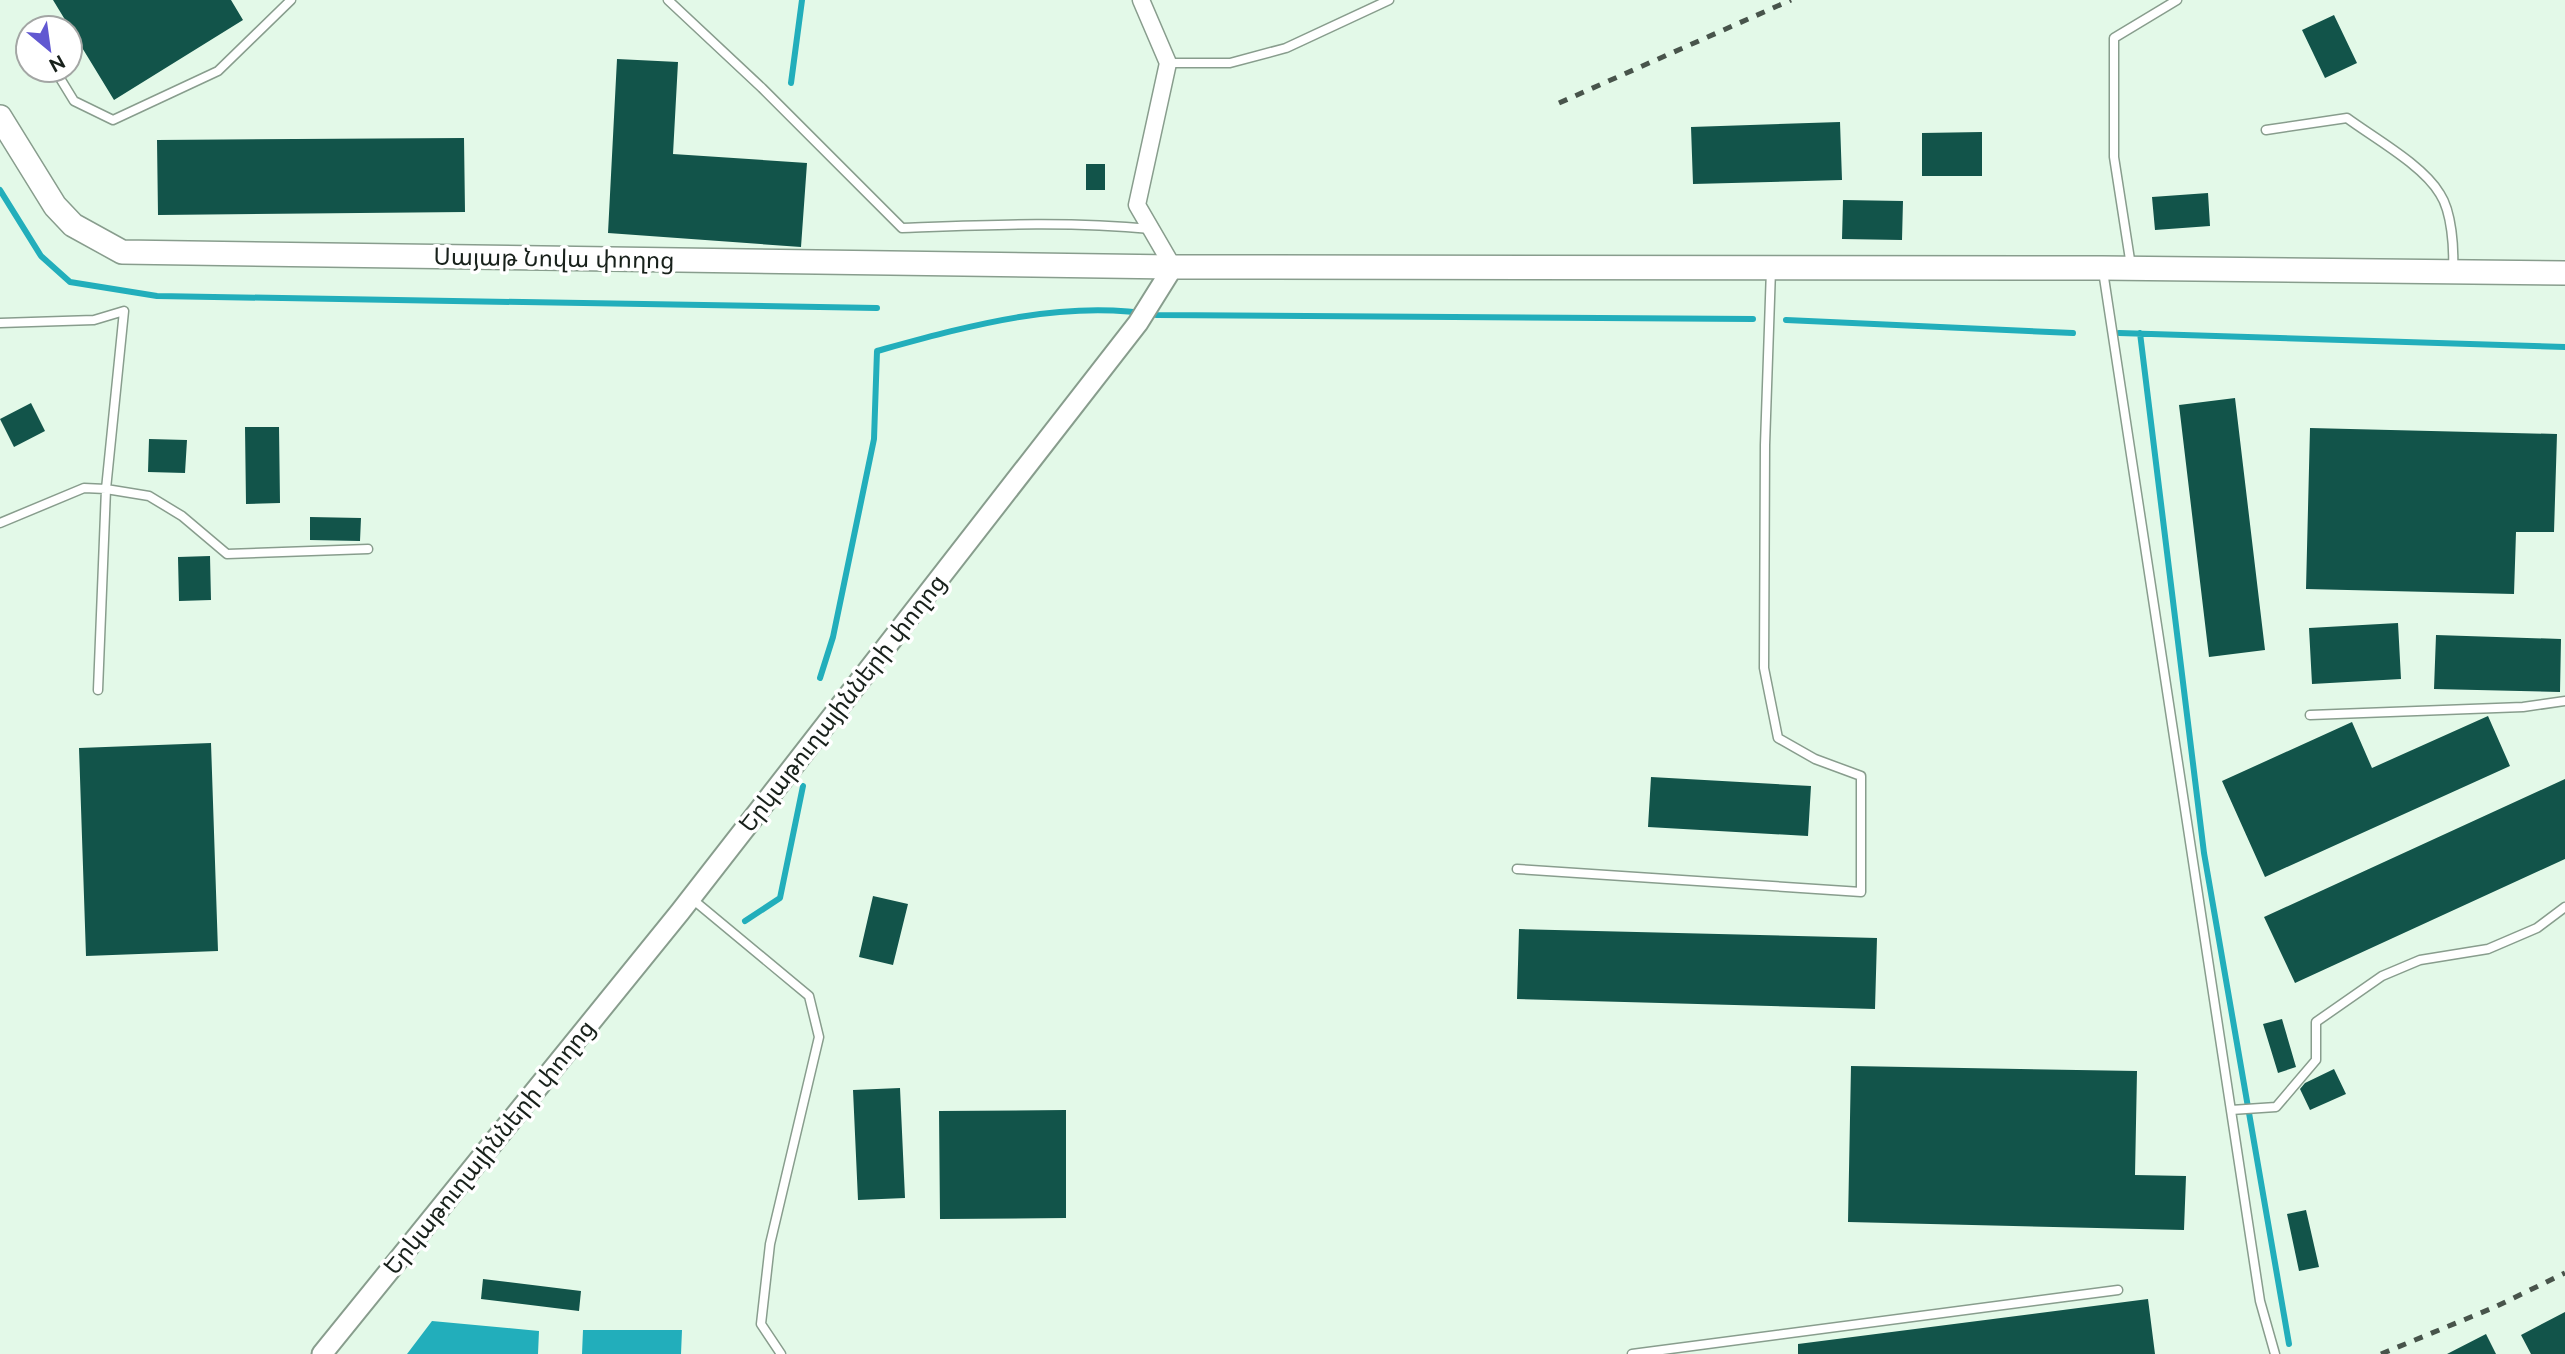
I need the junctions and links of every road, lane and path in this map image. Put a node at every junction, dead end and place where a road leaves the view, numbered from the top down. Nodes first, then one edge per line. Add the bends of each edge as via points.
1 (291, 0) edge
2 (668, 0) edge
3 (1141, 0) edge
4 (1389, 0) edge
5 (2177, 0) edge
6 (1168, 63) junction
7 (64, 84) edge
8 (0, 117) edge
9 (2266, 130) dead end
10 (1151, 229) junction
11 (1173, 267) junction
12 (2102, 268) junction
13 (1771, 269) junction
14 (2131, 269) junction
15 (2453, 272) junction
16 (2565, 273) edge
17 (0, 323) edge
18 (106, 489) junction
19 (0, 523) edge
20 (368, 549) dead end
21 (98, 690) dead end
22 (2565, 701) edge
23 (2310, 715) dead end
24 (1517, 869) dead end
25 (691, 898) junction
26 (2565, 907) edge
27 (2236, 1110) junction
28 (2118, 1290) dead end
29 (322, 1354) edge
30 (781, 1354) edge
31 (1632, 1354) edge
32 (2275, 1354) edge

1 - 7 lane via 218,71 113,120 74,101
2 - 10 lane via 902,228 1026,224
3 - 6 street
4 - 6 lane via 1286,48 1230,63
5 - 14 lane via 2114,38 2114,157
6 - 10 street via 1137,205
8 - 11 main road, Սայաթ Նովա փողոց via 55,206 74,225 122,251
9 - 15 lane via 2347,117 2414,167 2441,195 2454,244
10 - 11 street
11 - 13 main road, Սայաթ Նովա փողոց
11 - 25 street, Երկաթուղայինների փողոց via 1138,323
12 - 13 main road, Սայաթ Նովա փողոց
12 - 14 main road, Սայաթ Նովա փողոց
12 - 27 lane
13 - 24 lane via 1764,668 1778,738 1815,759 1861,776 1861,892
14 - 15 main road, Սայաթ Նովա փողոց
15 - 16 main road, Սայաթ Նովա փողոց
17 - 18 lane via 94,320 124,311
18 - 19 lane via 84,488
18 - 20 lane via 149,496 182,516 227,554
18 - 21 lane
22 - 23 lane via 2523,707
25 - 29 street, Երկաթուղայինների փողոց
25 - 30 lane via 809,996 818,1037 770,1244 761,1324
26 - 27 lane via 2537,928 2488,949 2420,960 2382,976 2316,1021 2316,1060 2276,1107
27 - 32 lane via 2260,1301
28 - 31 lane

